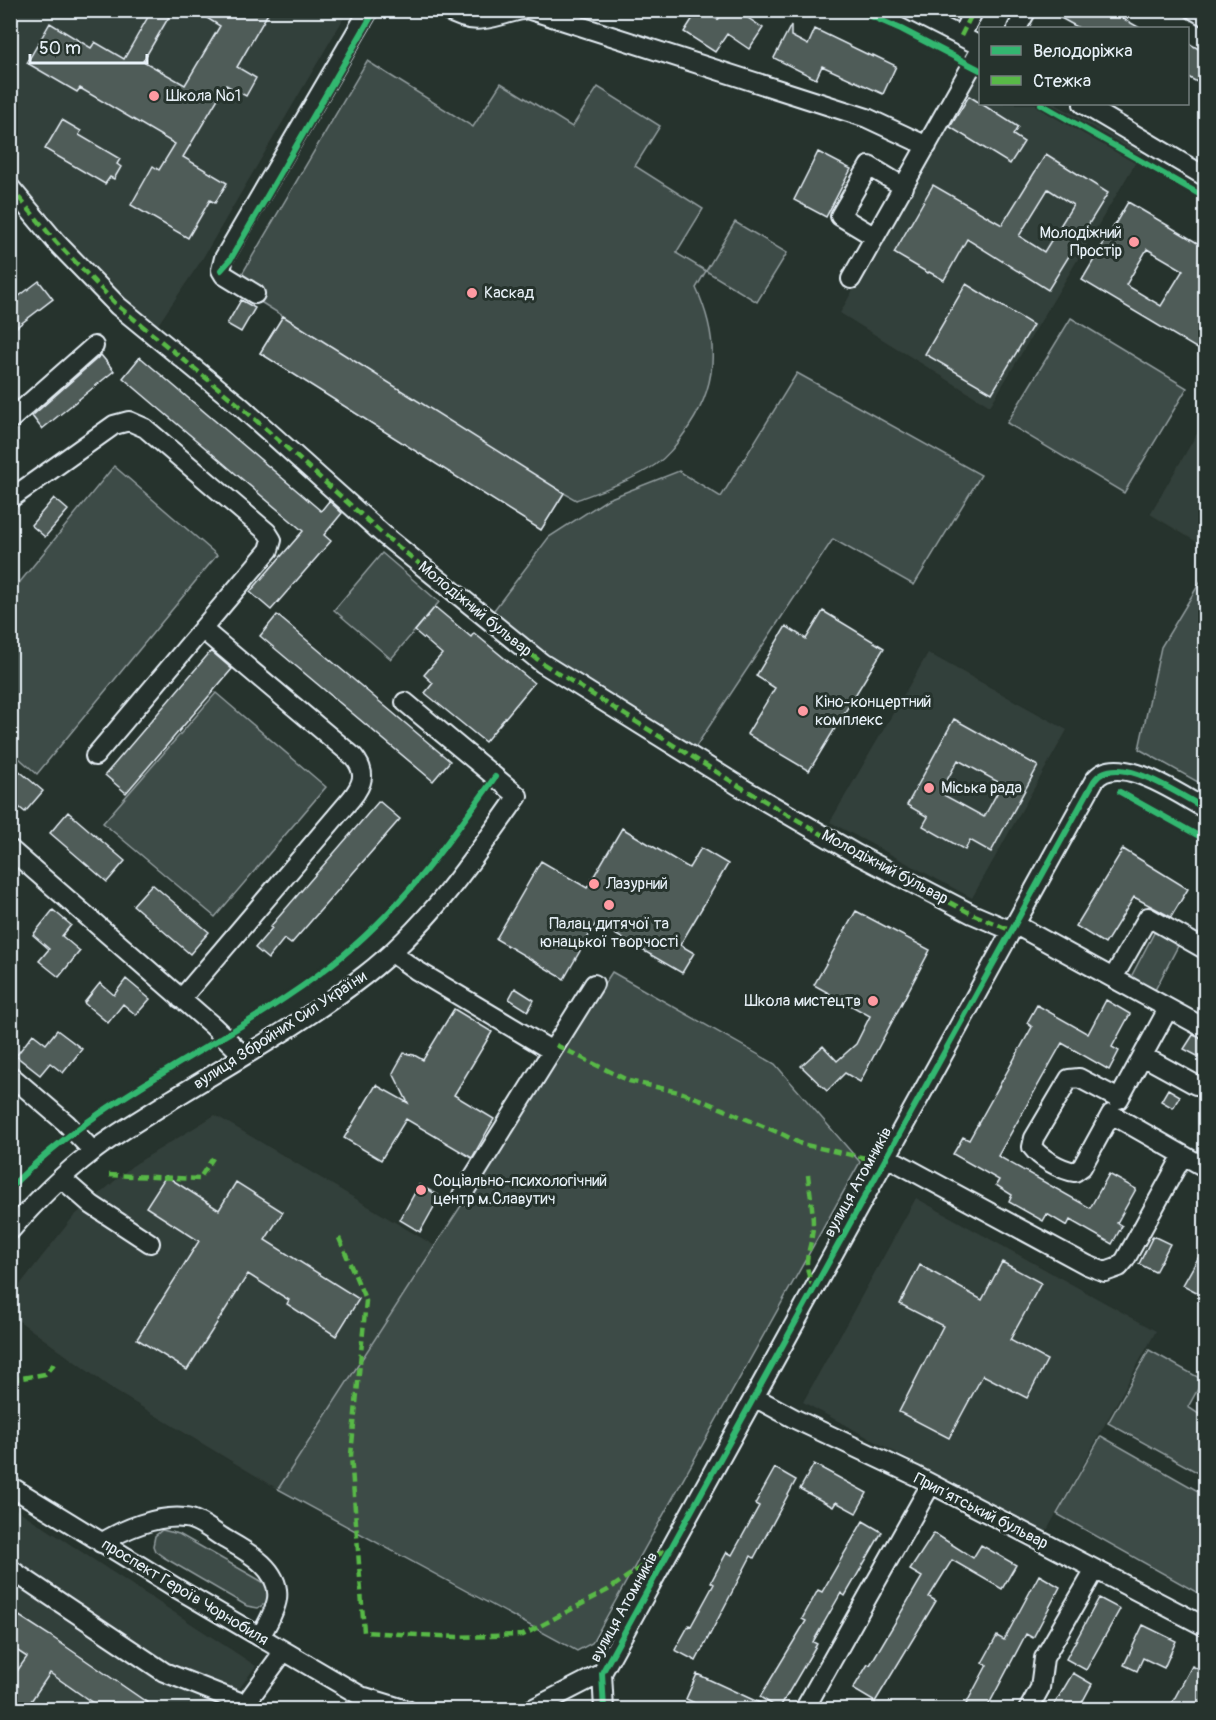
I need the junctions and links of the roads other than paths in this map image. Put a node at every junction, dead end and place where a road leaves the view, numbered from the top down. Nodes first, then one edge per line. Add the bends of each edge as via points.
1 (369, 10) edge
2 (446, 10) edge
3 (522, 10) edge
4 (530, 10) edge
5 (909, 10) edge
6 (974, 10) edge
7 (1027, 10) edge
8 (1194, 10) edge
9 (1206, 17) edge
10 (1018, 27) edge
11 (961, 36) junction
12 (979, 44) edge
13 (979, 55) edge
14 (1085, 105) edge
15 (927, 146) junction
16 (1206, 177) edge
17 (10, 187) edge
18 (904, 187) junction
19 (875, 237) junction
20 (851, 279) dead end
21 (255, 294) dead end
22 (94, 346) dead end
23 (10, 420) edge
24 (10, 499) edge
25 (202, 628) junction
26 (405, 702) dead end
27 (95, 756) dead end
28 (1206, 810) edge
29 (10, 849) edge
30 (1014, 928) junction
31 (1206, 950) edge
32 (392, 952) junction
33 (1113, 978) junction
34 (594, 984) dead end
35 (181, 999) junction
36 (1168, 1009) junction
37 (1204, 1024) edge
38 (552, 1051) junction
39 (243, 1055) junction
40 (1143, 1056) junction
41 (10, 1075) edge
42 (1196, 1085) dead end
43 (1115, 1106) junction
44 (93, 1151) junction
45 (1184, 1155) junction
46 (887, 1157) junction
47 (1206, 1168) edge
48 (61, 1178) junction
49 (462, 1195) dead end
50 (10, 1231) edge
51 (150, 1243) dead end
52 (754, 1397) junction
53 (931, 1484) junction
54 (10, 1486) edge
55 (101, 1542) junction
56 (10, 1569) edge
57 (1095, 1570) junction
58 (1206, 1627) edge
59 (260, 1637) junction
60 (284, 1651) junction
61 (602, 1673) junction
62 (361, 1696) junction
63 (243, 1707) edge
64 (376, 1710) edge
65 (407, 1710) edge
66 (530, 1710) edge
67 (604, 1710) edge
68 (804, 1710) edge
69 (1028, 1710) edge

1 - 21 street via 224,258 224,275
2 - 3 street via 476,21
4 - 15 street via 867,118
5 - 11 street
6 - 11 street
7 - 10 street
8 - 9 street
11 - 12 street
13 - 15 street
14 - 16 street
15 - 18 street
17 - 30 street, Молодіжний бульвар via 118,306 239,405 377,530 542,663 856,854 972,914
18 - 19 street
18 - 19 street via 869,166 840,216
19 - 20 street
22 - 23 street
24 - 25 street via 114,425 129,421 145,428 272,540 269,550
25 - 27 street
25 - 35 street via 354,757 363,780
26 - 32 street, вулиця Збройних Сил України via 518,796 447,894
28 - 30 street, вулиця Атомників via 1137,774 1116,769 1101,773
29 - 35 street
30 - 33 street, Молодіжний бульвар
30 - 46 street, вулиця Атомників
31 - 33 street via 1148,917
32 - 38 street
32 - 39 street, вулиця Збройних Сил України via 337,995
33 - 36 street, Молодіжний бульвар
34 - 38 street
35 - 39 street
36 - 37 street, Молодіжний бульвар
36 - 40 street
38 - 49 street
39 - 44 street, вулиця Збройних Сил України
40 - 42 street
40 - 43 street
41 - 44 street
43 - 43 street via 1079,1078 1069,1079 1032,1147 1075,1172 1082,1167
43 - 45 street
44 - 48 street, вулиця Збройних Сил України
45 - 46 street via 1125,1260 1105,1272
45 - 47 street
46 - 52 street, вулиця Атомників
48 - 50 street, вулиця Збройних Сил України
48 - 51 street via 92,1205
52 - 53 street, Припʼятський бульвар
52 - 61 street, вулиця Атомників
53 - 57 street, Припʼятський бульвар
53 - 68 street
54 - 55 street, проспект Героїв Чорнобиля
55 - 59 street, проспект Героїв Чорнобиля
55 - 59 street via 163,1519 194,1520 257,1559 270,1575 277,1598
56 - 63 street via 164,1672
57 - 58 street, Припʼятський бульвар
57 - 69 street via 1044,1658 1040,1688
59 - 60 street, проспект Героїв Чорнобиля
60 - 62 street, проспект Героїв Чорнобиля
60 - 63 street
61 - 66 street, вулиця Атомників
61 - 67 street, вулиця Атомників
62 - 64 street, проспект Героїв Чорнобиля
62 - 65 street, проспект Героїв Чорнобиля

